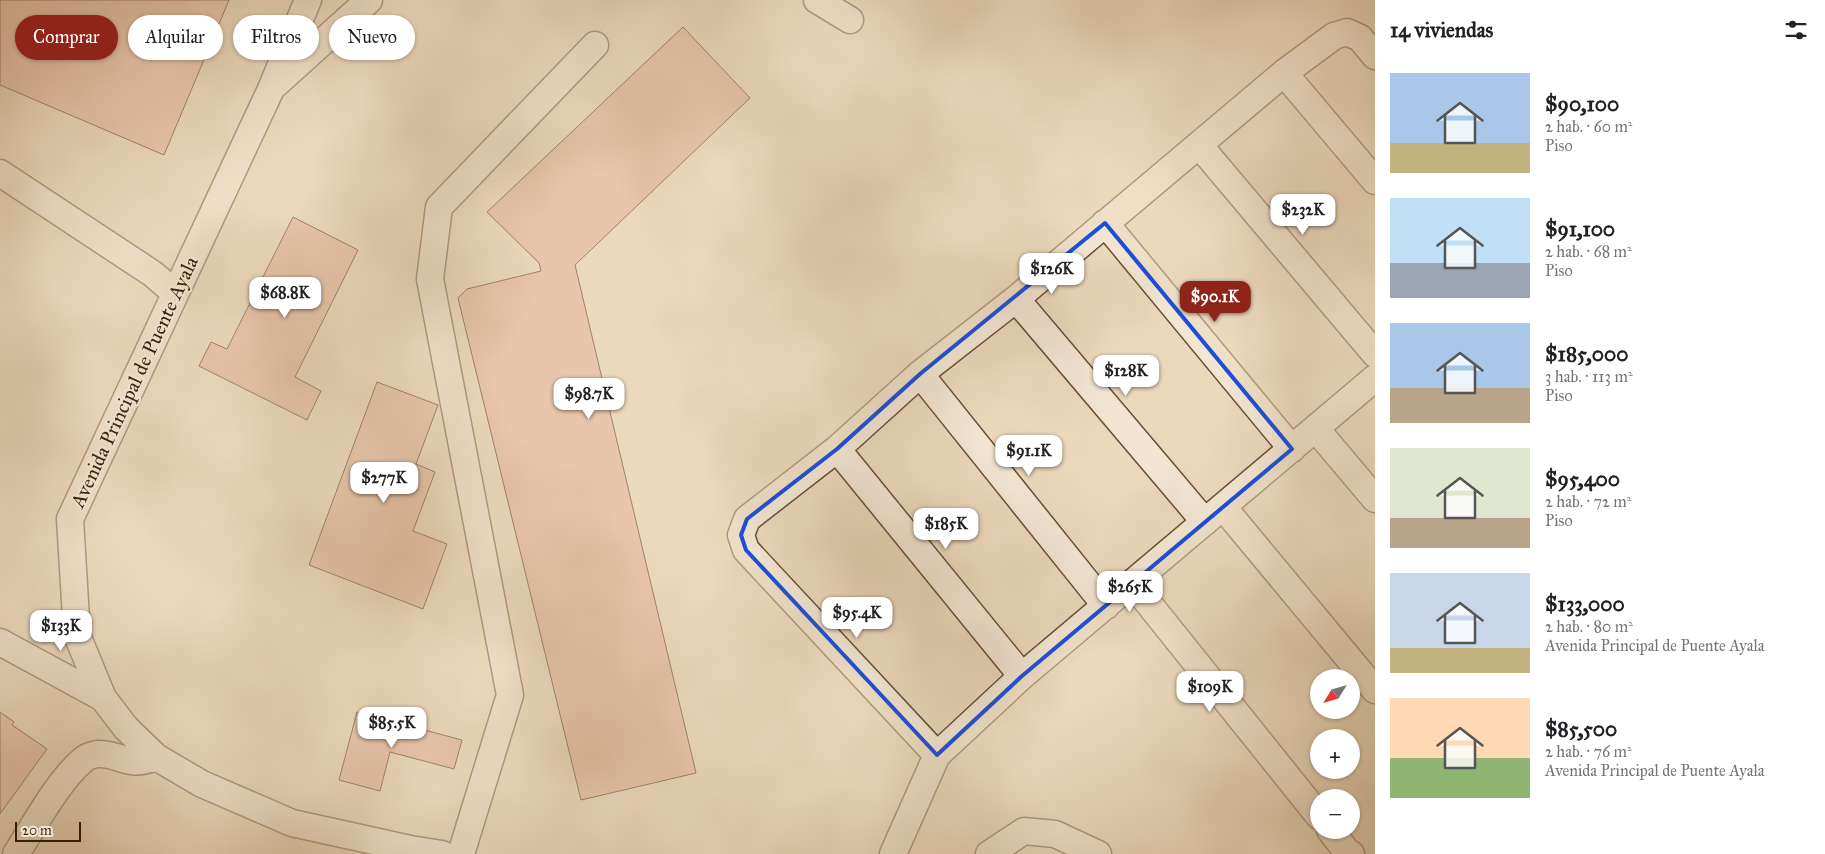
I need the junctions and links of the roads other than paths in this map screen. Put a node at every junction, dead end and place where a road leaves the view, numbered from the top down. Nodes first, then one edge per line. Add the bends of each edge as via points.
1 (308, 0) edge
2 (369, 0) edge
3 (817, 0) edge
4 (850, 20) dead end
5 (595, 45) dead end
6 (1375, 56) edge
7 (1284, 73) junction
8 (271, 89) junction
9 (1199, 145) junction
10 (0, 173) edge
11 (1375, 181) edge
12 (1105, 223) junction
13 (175, 293) junction
14 (1016, 299) junction
15 (1375, 354) edge
16 (920, 374) junction
17 (1375, 378) edge
18 (1316, 429) junction
19 (837, 449) junction
20 (1292, 449) junction
21 (1375, 499) edge
22 (1214, 515) junction
23 (1133, 584) junction
24 (1106, 606) junction
25 (0, 642) edge
26 (1022, 676) junction
27 (1375, 690) edge
28 (103, 698) junction
29 (937, 755) junction
30 (156, 757) junction
31 (1310, 805) edge
32 (1338, 839) edge
33 (16, 854) edge
34 (442, 854) edge
35 (461, 854) edge
36 (893, 854) edge
37 (989, 854) edge
38 (1098, 854) edge
39 (1351, 854) edge

1 - 8 street, Avenida Principal de Puente Ayala
2 - 8 street
3 - 4 street
5 - 35 street via 439,207 430,279 510,695
6 - 7 street via 1360,38 1347,32 1334,36
7 - 9 street
7 - 11 street
8 - 13 street, Avenida Principal de Puente Ayala
9 - 12 street
9 - 15 street
10 - 13 street via 153,274
12 - 14 street
12 - 20 street
13 - 28 street, Avenida Principal de Puente Ayala via 70,518 77,635
14 - 16 street
14 - 22 street
16 - 19 street
16 - 24 street
17 - 18 street
18 - 20 street
18 - 21 street
19 - 26 street
19 - 29 street via 747,519 741,535 746,550
20 - 22 street
22 - 23 street
22 - 27 street
23 - 24 street
23 - 31 street
24 - 26 street
25 - 28 street
26 - 29 street
28 - 30 street, Avenida Principal de Puente Ayala via 126,728
29 - 36 street
30 - 33 street via 139,763 101,754 83,759 66,778
30 - 34 street, Avenida Principal de Puente Ayala via 202,784 292,823
32 - 39 street
37 - 38 street via 1024,831 1055,834

